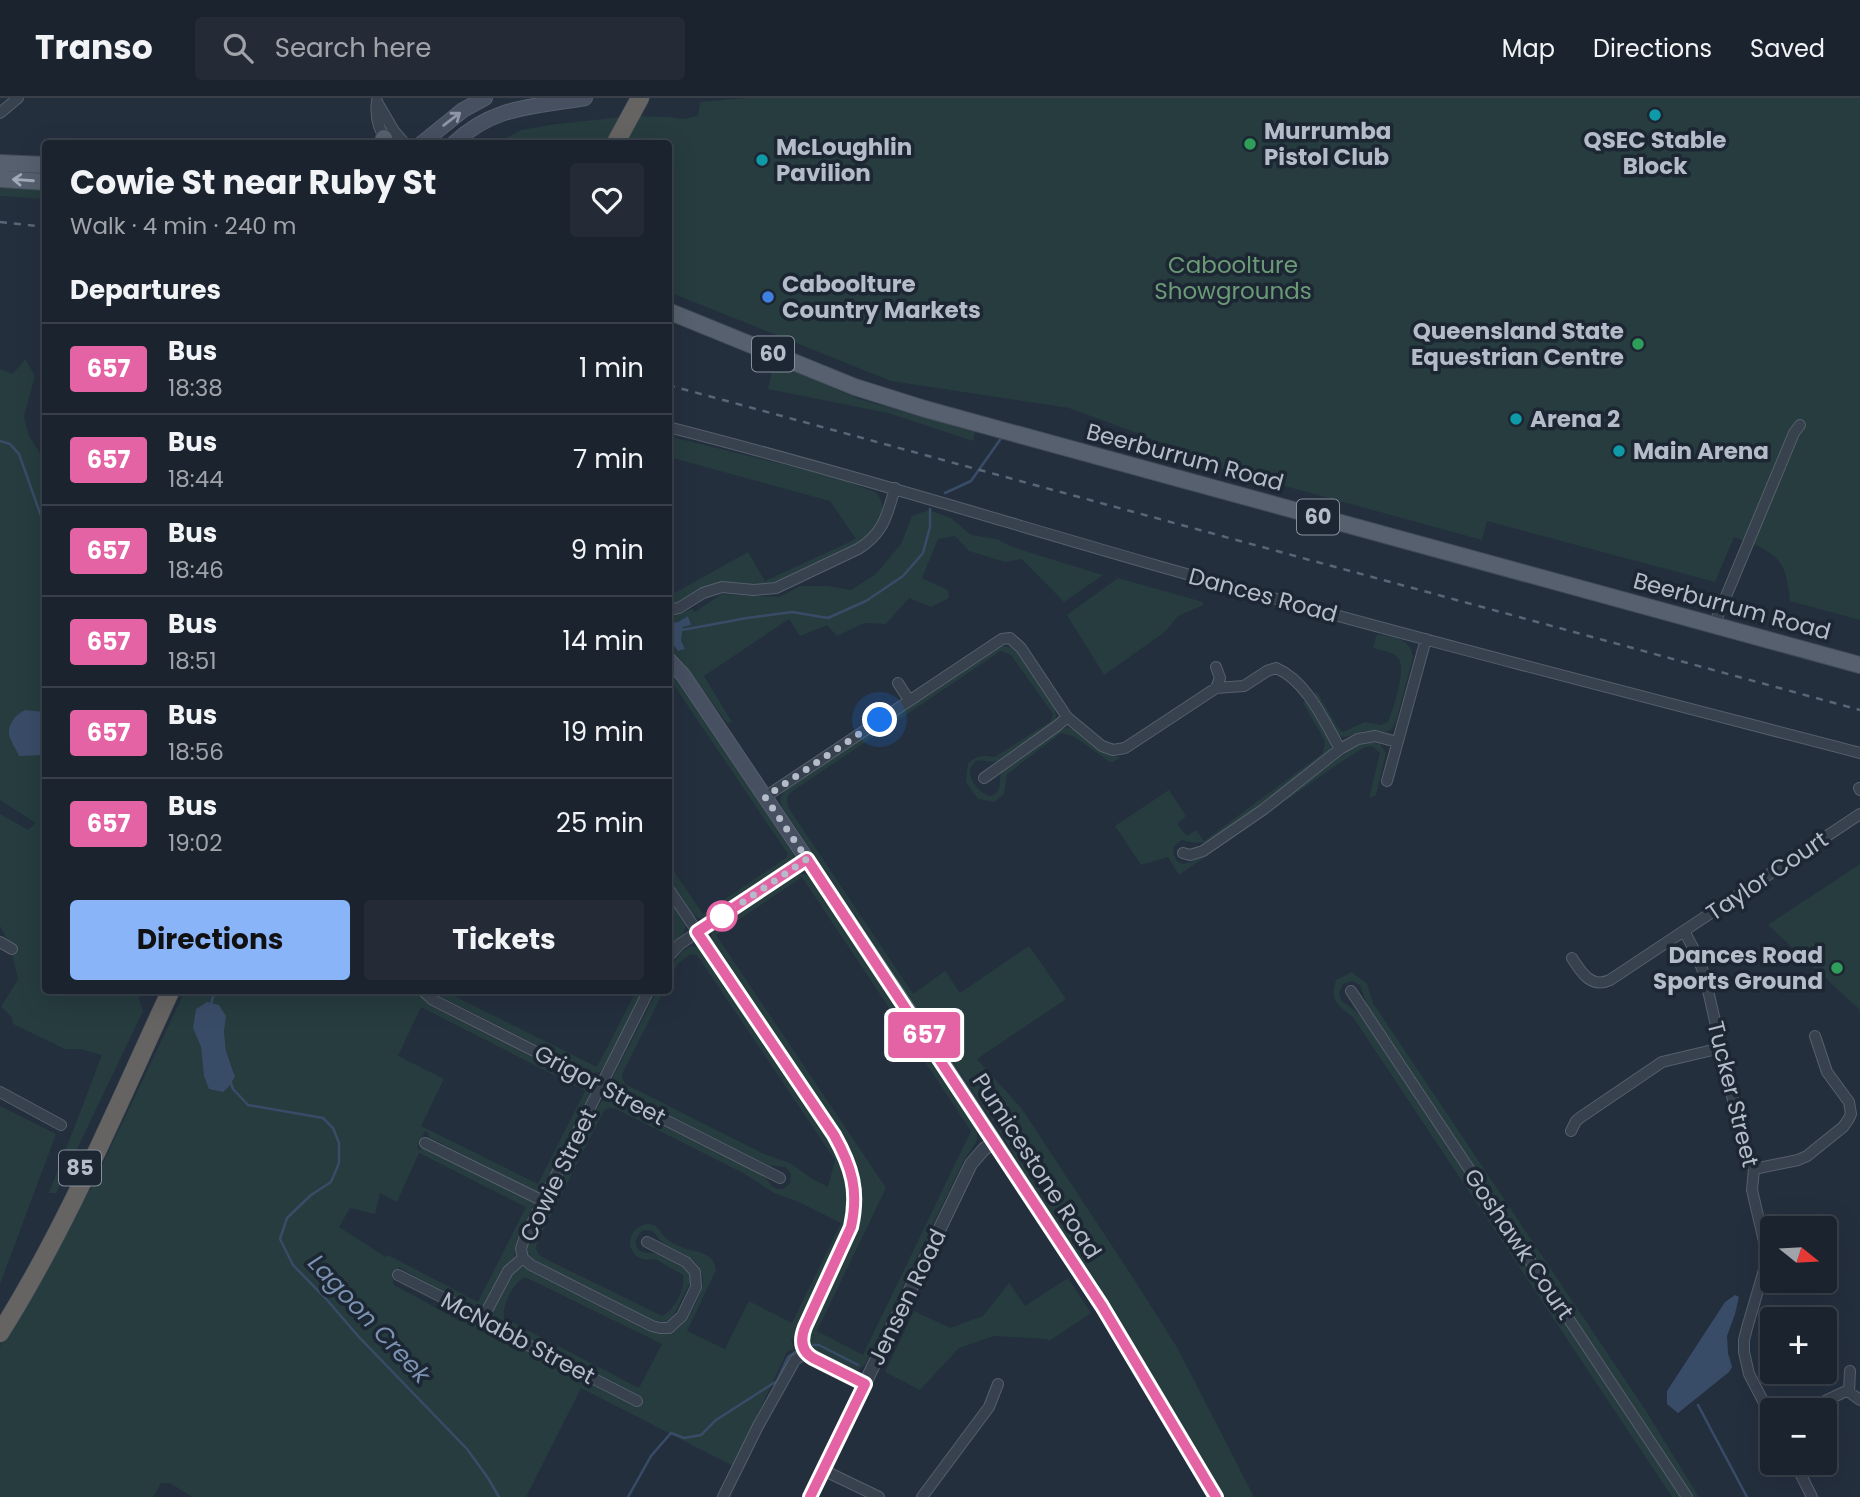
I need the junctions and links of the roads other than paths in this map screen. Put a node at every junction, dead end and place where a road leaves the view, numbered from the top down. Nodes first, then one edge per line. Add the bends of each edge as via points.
1 (18, 98) edge
2 (485, 98) edge
3 (585, 98) edge
4 (640, 98) edge
5 (377, 100) edge
6 (0, 113) edge
7 (384, 140) edge
8 (402, 140) edge
9 (426, 140) edge
10 (458, 140) edge
11 (617, 140) edge
12 (0, 163) edge
13 (42, 165) edge
14 (0, 178) edge
15 (42, 182) edge
16 (672, 313) edge
17 (1800, 425) dead end
18 (672, 429) edge
19 (895, 488) junction
20 (672, 609) edge
21 (1714, 625) junction
22 (1426, 639) junction
23 (672, 663) edge
24 (1860, 665) edge
25 (1216, 667) dead end
26 (898, 683) dead end
27 (1216, 688) junction
28 (909, 700) junction
29 (1067, 717) junction
30 (1397, 741) junction
31 (1340, 749) junction
32 (1860, 753) edge
33 (984, 778) dead end
34 (1387, 781) dead end
35 (765, 797) junction
36 (1860, 814) edge
37 (1183, 853) dead end
38 (807, 859) junction
39 (672, 894) edge
40 (1684, 931) junction
41 (697, 932) junction
42 (0, 942) edge
43 (12, 949) dead end
44 (672, 953) edge
45 (1572, 958) dead end
46 (1351, 991) dead end
47 (162, 994) edge
48 (169, 994) edge
49 (426, 994) edge
50 (647, 994) edge
51 (154, 1018) junction
52 (1815, 1036) dead end
53 (1721, 1048) junction
54 (601, 1086) junction
55 (0, 1092) edge
56 (1855, 1104) edge
57 (61, 1125) dead end
58 (1571, 1131) dead end
59 (995, 1142) junction
60 (425, 1143) dead end
61 (1754, 1169) junction
62 (780, 1178) dead end
63 (543, 1201) junction
64 (647, 1242) dead end
65 (523, 1258) junction
66 (398, 1275) dead end
67 (483, 1318) junction
68 (0, 1319) edge
69 (0, 1333) edge
70 (806, 1353) junction
71 (1850, 1371) dead end
72 (865, 1384) junction
73 (998, 1384) dead end
74 (1849, 1392) junction
75 (1762, 1398) edge
76 (1830, 1398) edge
77 (1860, 1400) edge
78 (638, 1401) dead end
79 (823, 1470) junction
80 (1801, 1475) edge
81 (723, 1497) edge
82 (810, 1497) edge
83 (879, 1497) edge
84 (922, 1497) edge
85 (1216, 1497) edge
86 (1687, 1497) edge
87 (1812, 1497) edge

1 - 6 street
9 -> 2 main road
3 - 10 main road via 512,109
4 - 11 highway
5 - 7 street via 375,111
5 - 8 street
12 - 13 main road
15 -> 14 main road
16 - 21 main road, Beerburrum Road / 60 via 855,387 925,409
17 - 21 street
18 - 19 street, Dances Road
19 - 20 street via 880,530 858,549 776,588 722,587
19 - 22 street, Dances Road
21 - 24 main road, Beerburrum Road / 60
22 - 30 street
22 - 32 street, Dances Road
23 - 35 main road, Pumicestone Road
25 - 27 street via 1220,678
26 - 28 street
27 - 29 street via 1119,750 1102,746
27 - 31 street via 1244,686 1267,671 1284,671 1310,697
28 - 29 street via 998,640 1010,638
28 - 35 street
29 - 33 street
30 - 31 street via 1369,736
30 - 34 street
31 - 37 street via 1203,851
35 - 38 main road, Pumicestone Road
36 - 40 street, Taylor Court
38 - 41 street
38 - 59 main road, Pumicestone Road
39 - 41 street
40 - 45 street, Taylor Court via 1604,982 1590,980
40 - 53 street, Tucker Street via 1701,964
41 - 44 street
41 - 70 street via 849,1162 855,1196 851,1227 803,1334
42 - 43 street
46 - 86 street, Goshawk Court
47 - 51 highway, 85
48 - 51 highway, 85
49 - 54 street, Grigor Street
50 - 54 street, Cowie Street
51 - 68 highway, 85 via 55,1222
51 - 69 highway, 85 via 59,1230
52 - 56 street via 1827,1073
53 - 58 street via 1654,1066 1581,1117
53 - 61 street, Tucker Street via 1745,1153
54 - 62 street, Grigor Street
54 - 63 street, Cowie Street
55 - 57 street
56 - 61 street via 1843,1126 1807,1156
59 - 72 street, Jensen Road via 971,1164
59 - 85 main road, Pumicestone Road via 1119,1334
60 - 63 street
61 - 75 street, Tucker Street via 1752,1190 1766,1263 1744,1352
63 - 65 street, Cowie Street via 522,1244
64 - 65 street via 686,1262 697,1279 682,1316 669,1328 652,1326
65 - 67 street, Cowie Street via 508,1271
66 - 67 street, McNabb Street
67 - 78 street, McNabb Street via 499,1331
70 - 72 street
70 - 81 street via 796,1360
71 - 74 street
72 - 79 street, Jensen Road
73 - 84 street via 989,1407
74 - 76 street
74 - 77 street
79 - 82 street, Jensen Road
79 - 83 street
80 - 87 street

